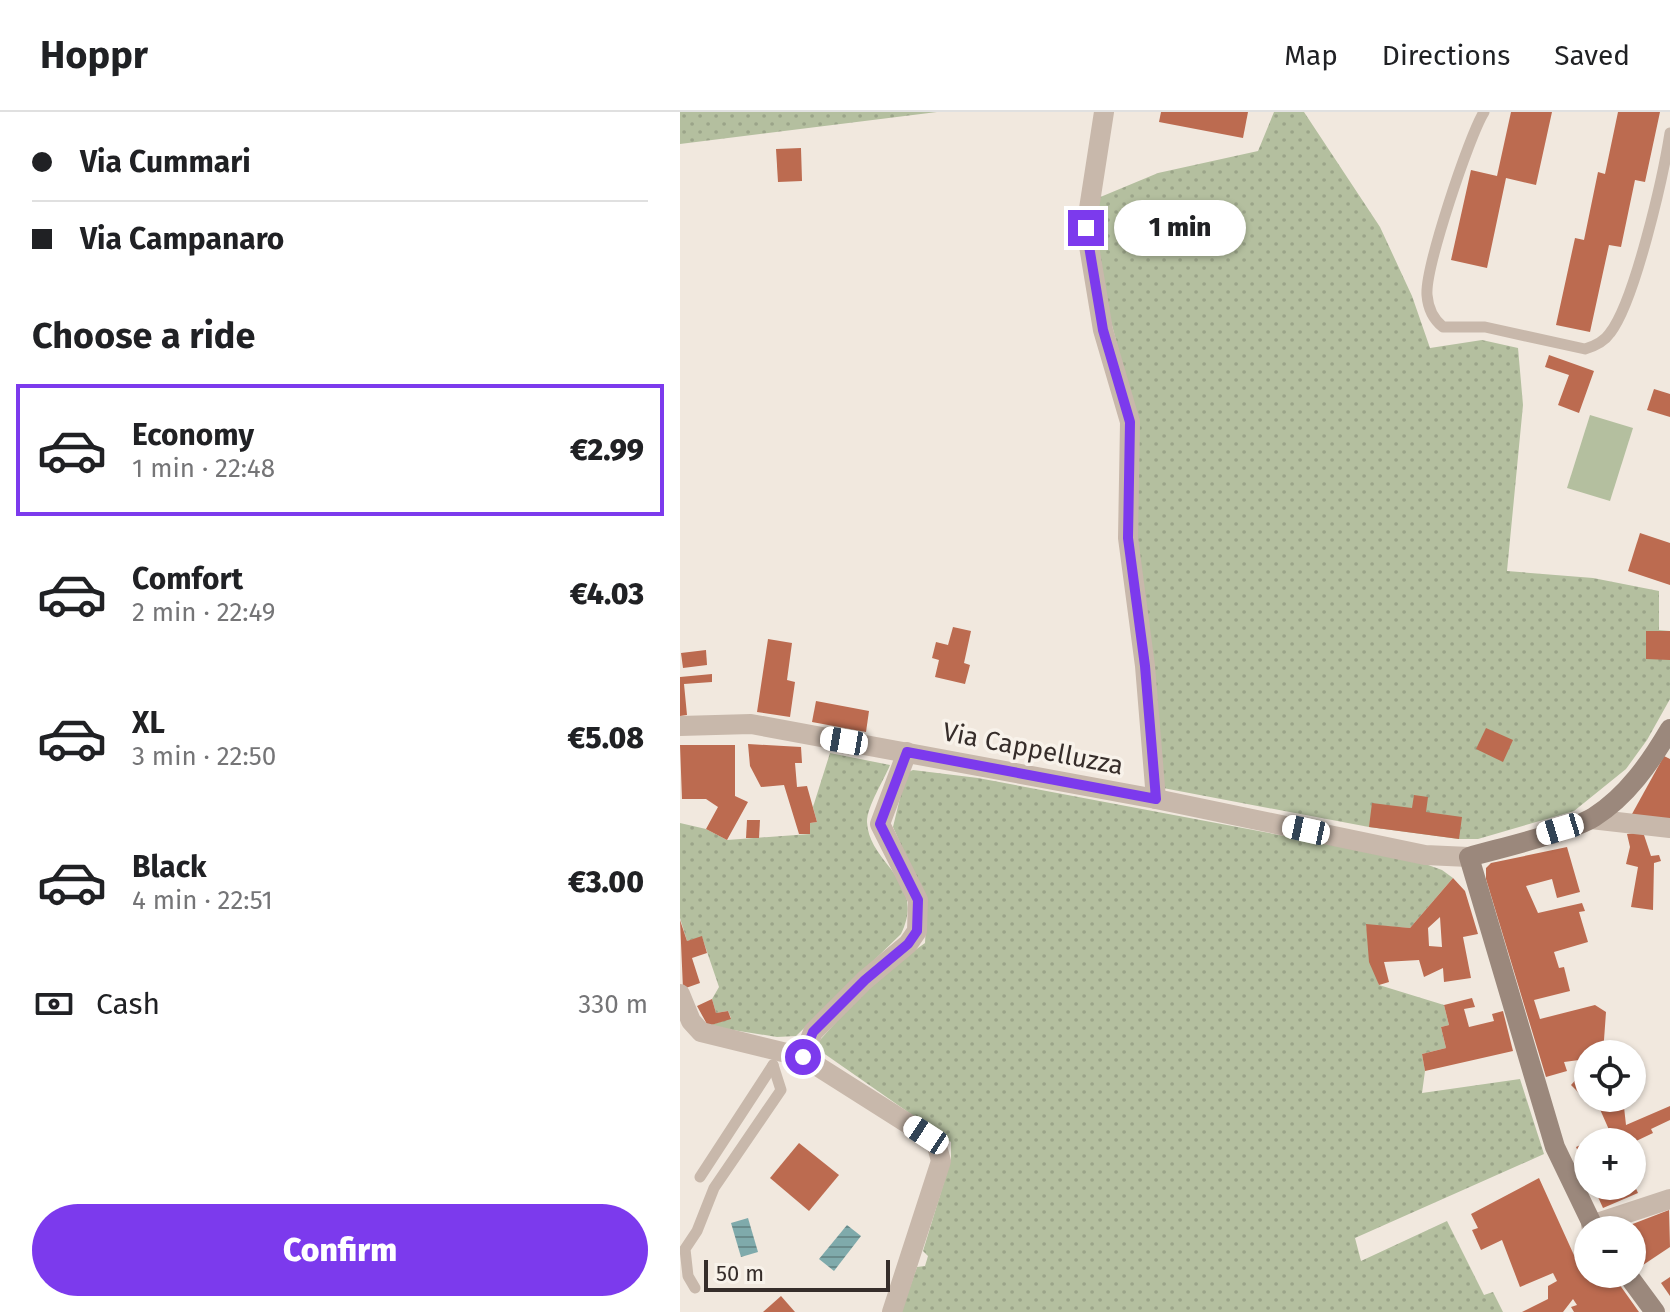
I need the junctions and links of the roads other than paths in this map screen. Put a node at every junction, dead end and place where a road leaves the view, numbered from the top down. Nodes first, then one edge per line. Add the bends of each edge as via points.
1 (1104, 112) edge
2 (1484, 112) edge
3 (1670, 133) edge
4 (680, 726) edge
5 (1670, 729) edge
6 (907, 752) junction
7 (1156, 799) junction
8 (1591, 819) junction
9 (1670, 828) edge
10 (1469, 857) junction
11 (680, 994) edge
12 (803, 1057) junction
13 (700, 1177) dead end
14 (1670, 1199) edge
15 (1588, 1216) edge
16 (1623, 1216) edge
17 (695, 1288) dead end
18 (1637, 1288) edge
19 (892, 1312) edge
20 (1655, 1312) edge

1 - 7 street via 1086,228 1103,330 1130,422 1128,538
2 - 3 lane via 1466,152 1431,269 1427,293 1434,319 1443,327 1485,327 1585,349 1610,333 1623,310 1663,177
4 - 6 street, Via Cappelluzza via 751,724
5 - 8 street via 1617,800
6 - 7 street, Via Cappelluzza
6 - 12 street via 880,824 918,900 917,931 813,1032
7 - 10 street, Via Cappelluzza via 1425,855
8 - 9 street
8 - 10 street
10 - 15 street via 1555,1147
11 - 12 street via 701,1032
12 - 19 street via 937,1146 941,1161
13 - 17 lane via 773,1065 781,1090 714,1188 685,1249
14 - 16 street
18 - 20 street

